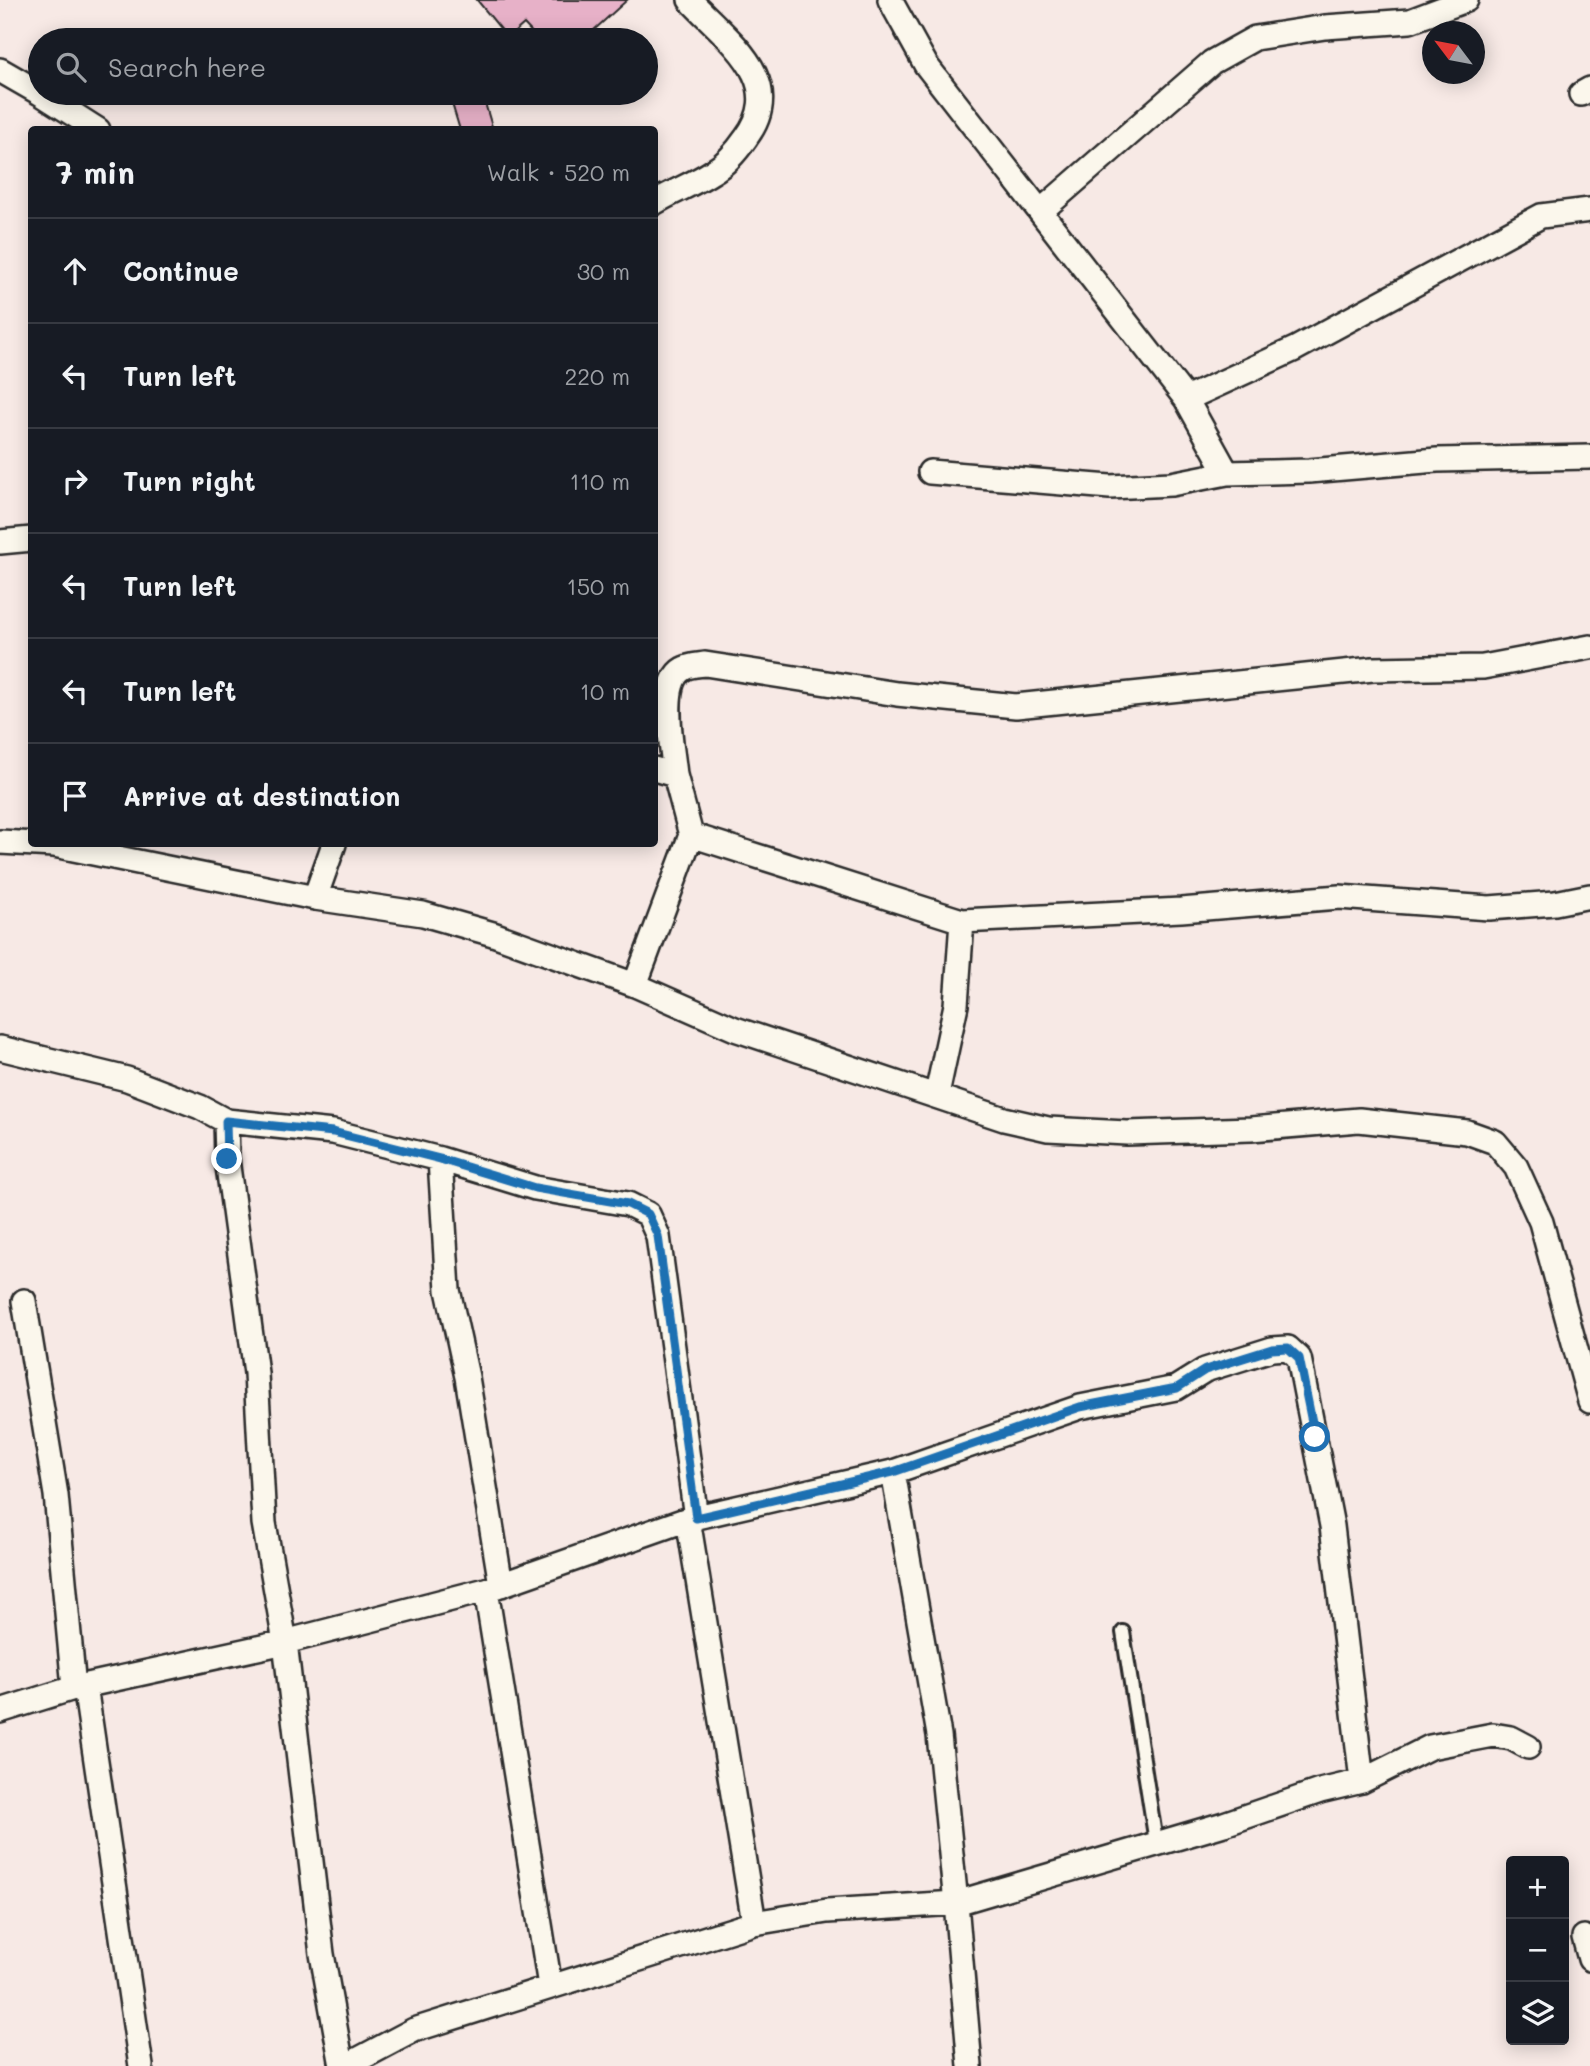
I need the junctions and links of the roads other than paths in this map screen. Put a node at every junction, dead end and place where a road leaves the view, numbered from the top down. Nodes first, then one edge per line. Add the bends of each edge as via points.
1 (690, 0) edge
2 (890, 0) edge
3 (1466, 0) edge
4 (0, 70) edge
5 (28, 86) edge
6 (59, 105) edge
7 (92, 126) edge
8 (658, 201) edge
9 (1042, 210) junction
10 (1590, 210) edge
11 (1186, 399) junction
12 (1590, 457) edge
13 (930, 472) dead end
14 (1227, 474) junction
15 (28, 539) edge
16 (0, 542) edge
17 (1590, 647) edge
18 (665, 772) edge
19 (691, 835) junction
20 (0, 842) edge
21 (28, 844) edge
22 (64, 847) edge
23 (333, 847) edge
24 (1590, 896) edge
25 (315, 898) junction
26 (962, 921) junction
27 (635, 985) junction
28 (0, 1048) edge
29 (937, 1094) junction
30 (226, 1121) junction
31 (440, 1159) junction
32 (24, 1301) dead end
33 (1590, 1401) edge
34 (893, 1472) junction
35 (692, 1519) junction
36 (494, 1588) junction
37 (1123, 1632) dead end
38 (285, 1642) junction
39 (79, 1687) junction
40 (0, 1711) edge
41 (1528, 1747) dead end
42 (1362, 1781) junction
43 (1156, 1842) junction
44 (956, 1903) junction
45 (754, 1923) junction
46 (550, 1986) junction
47 (141, 2066) edge
48 (344, 2066) edge
49 (970, 2066) edge

1 - 8 street via 752,66 763,96 755,126 735,153 713,172
2 - 9 street via 926,65
3 - 9 street via 1410,21 1255,38 1212,62
4 - 5 street
6 - 7 street
9 - 11 street
10 - 11 street via 1541,216 1295,349
11 - 14 street
12 - 14 street via 1437,460
13 - 14 street via 1110,487 1171,484
15 - 16 street
17 - 18 street via 1483,667 1373,669 1016,706 897,694 705,664 684,668 674,677 668,694
18 - 19 street
19 - 26 street
19 - 27 street
20 - 21 street
22 - 25 street
23 - 25 street
24 - 26 street via 1489,908 1326,897
25 - 27 street via 423,914
26 - 29 street via 956,1005
27 - 29 street via 735,1029
28 - 30 street via 127,1079
29 - 33 street via 1004,1119 1048,1129 1251,1129 1359,1120 1467,1132 1495,1142 1516,1167 1541,1222
30 - 31 street via 333,1132
30 - 38 street via 256,1373 264,1523
31 - 35 street via 535,1188 628,1204 648,1214 658,1236
31 - 36 street via 448,1290 467,1377
32 - 39 street via 56,1495
34 - 35 street
34 - 42 street via 1080,1407 1177,1388 1205,1370 1288,1348 1299,1358 1332,1526
34 - 44 street via 939,1735
35 - 36 street
35 - 45 street
36 - 38 street
36 - 46 street
37 - 43 lane
38 - 39 street
38 - 48 street via 322,1954
39 - 40 street
39 - 47 street
41 - 42 street via 1493,1735 1466,1738 1430,1748
42 - 43 street
43 - 44 street
44 - 45 street via 827,1911
44 - 49 street
45 - 46 street
46 - 48 street via 414,2030

